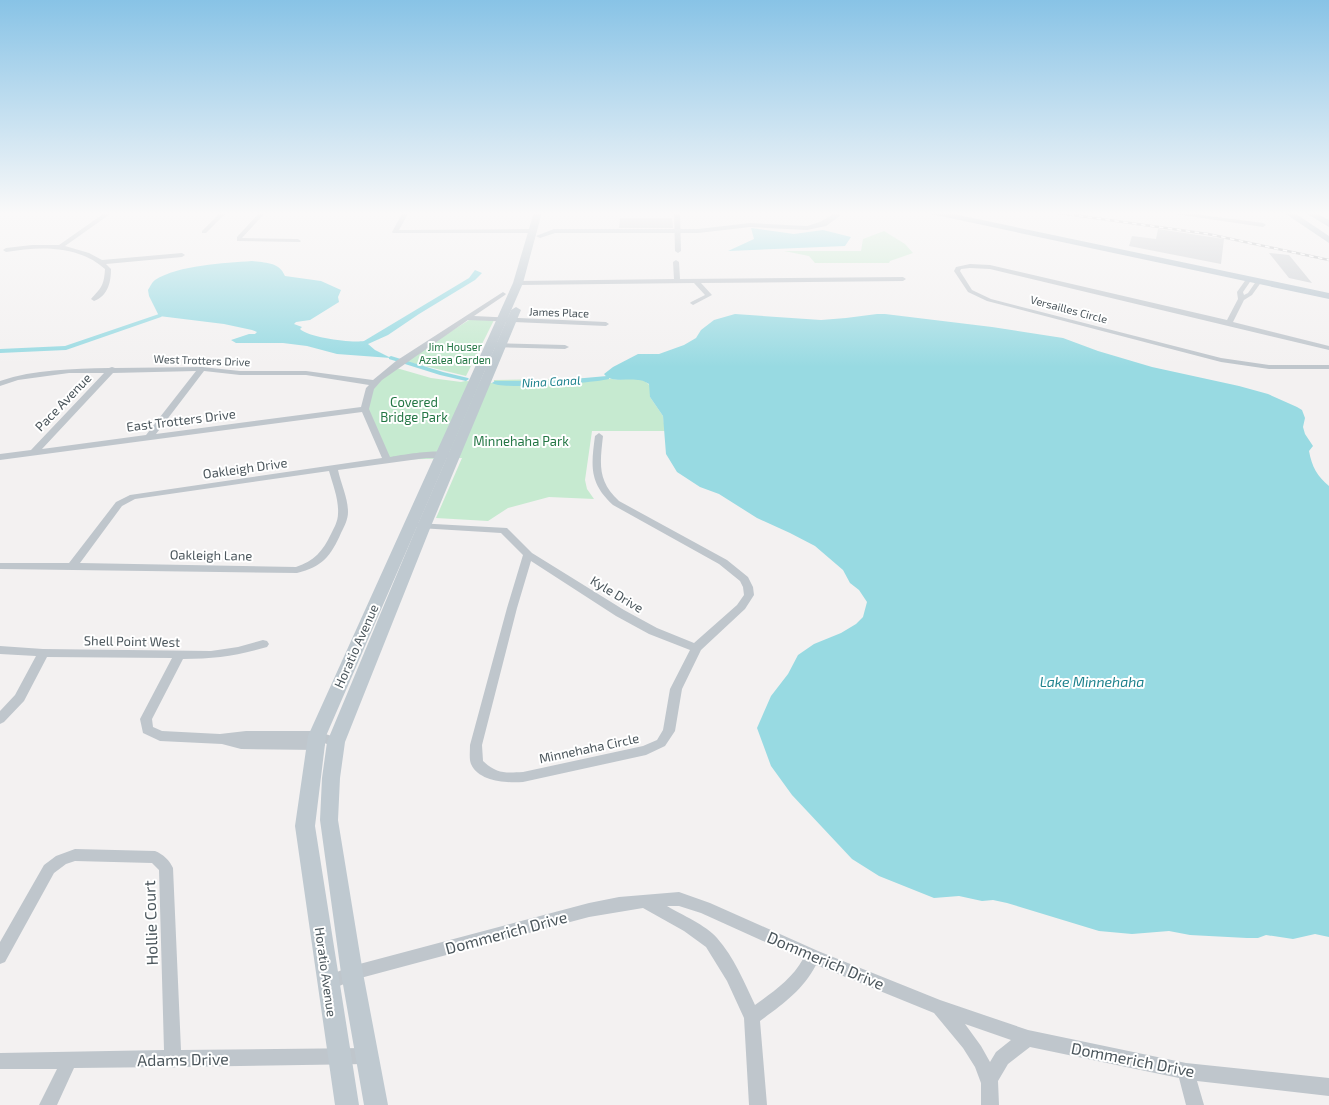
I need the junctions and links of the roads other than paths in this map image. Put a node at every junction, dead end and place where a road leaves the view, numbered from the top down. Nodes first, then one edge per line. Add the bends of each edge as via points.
1 (103, 264) edge
2 (528, 264) edge
3 (533, 264) edge
4 (676, 264) edge
5 (1179, 264) edge
6 (1182, 264) edge
7 (903, 279) dead end
8 (1254, 279) junction
9 (677, 282) junction
10 (696, 282) junction
11 (523, 283) junction
12 (1329, 291) edge
13 (503, 294) dead end
14 (1329, 296) edge
15 (1241, 299) junction
16 (94, 300) dead end
17 (693, 303) dead end
18 (468, 318) junction
19 (507, 320) junction
20 (1229, 323) junction
21 (606, 324) dead end
22 (496, 345) junction
23 (565, 347) dead end
24 (1329, 348) edge
25 (1329, 367) edge
26 (112, 369) junction
27 (202, 369) junction
28 (3, 382) edge
29 (374, 383) junction
30 (365, 409) junction
31 (599, 436) dead end
32 (149, 437) junction
33 (33, 453) junction
34 (447, 455) junction
35 (0, 457) edge
36 (387, 460) junction
37 (333, 468) junction
38 (416, 525) junction
39 (528, 555) junction
40 (0, 566) edge
41 (72, 566) junction
42 (263, 644) dead end
43 (696, 648) junction
44 (0, 650) edge
45 (43, 653) junction
46 (179, 655) junction
47 (0, 719) edge
48 (316, 741) junction
49 (336, 742) junction
50 (644, 901) junction
51 (813, 956) junction
52 (0, 957) edge
53 (352, 973) junction
54 (328, 983) junction
55 (940, 1008) junction
56 (752, 1017) junction
57 (1028, 1038) junction
58 (367, 1056) junction
59 (338, 1057) junction
60 (173, 1060) junction
61 (0, 1061) edge
62 (69, 1061) junction
63 (1186, 1071) junction
64 (989, 1080) junction
65 (1329, 1086) edge
66 (48, 1105) edge
67 (347, 1105) edge
68 (376, 1105) edge
69 (758, 1105) edge
70 (990, 1105) edge
71 (1195, 1105) edge

1 - 16 street via 108,269 105,290
2 - 11 main road, Horatio Avenue
3 - 11 main road, Horatio Avenue
4 - 9 street
5 - 8 main road
6 - 8 main road
7 - 10 street
8 - 12 main road via 1282,281
8 - 14 main road
8 - 15 street via 1250,294
8 - 15 street via 1240,292
9 - 10 street
9 - 11 street
10 - 17 street via 708,295
11 - 19 main road, Horatio Avenue
13 - 18 street
15 - 20 street
18 - 19 street, James Place
18 - 29 street via 412,354
19 - 21 street, James Place
19 - 22 main road, Horatio Avenue
20 - 24 street, Versailles Circle
20 - 25 street, Versailles Circle via 990,268 963,266 957,271 970,291 989,300 1221,360 1269,367
22 - 23 street
22 - 34 main road, Horatio Avenue
26 - 27 street, West Trotters Drive
26 - 28 street, West Trotters Drive via 53,372
26 - 33 street, Pace Avenue
27 - 29 street, West Trotters Drive via 240,373 306,373
27 - 32 street
29 - 30 street via 367,396
30 - 32 street, East Trotters Drive
30 - 36 street
31 - 43 street, Minnehaha Circle via 595,464 598,480 605,495 616,504 723,562 737,572 748,587 749,594 741,607
32 - 33 street, East Trotters Drive
33 - 35 street, East Trotters Drive
34 - 36 street, Oakleigh Drive
34 - 38 main road, Horatio Avenue
36 - 37 street, Oakleigh Drive
37 - 41 street, Oakleigh Drive via 133,497 119,504
37 - 41 street, Oakleigh Lane via 343,513 341,522 328,550 320,560 310,566 297,570
38 - 39 street via 501,529
38 - 48 main road, Horatio Avenue
38 - 49 main road, Horatio Avenue
39 - 43 street, Kyle Drive via 620,613 653,631
39 - 43 street, Minnehaha Circle via 476,745 477,763 489,774 508,778 523,776 646,750 661,743 669,731 676,689
40 - 41 street, Oakleigh Lane
42 - 46 street, Shell Point West via 211,655
44 - 45 street, Shell Point West
45 - 46 street, Shell Point West
45 - 47 street via 20,698
46 - 48 street via 146,719 147,730 160,736 220,739 241,744
48 - 49 street
48 - 54 main road, Horatio Avenue via 305,826
49 - 53 main road, Horatio Avenue via 329,820
50 - 51 street, Dommerich Drive via 679,900 705,908
50 - 53 street, Dommerich Drive via 589,910
50 - 56 street via 689,926 711,942 733,976
51 - 55 street, Dommerich Drive
51 - 56 street via 803,974 785,993
52 - 60 street, Hollie Court via 50,869 61,860 75,855 155,856 166,868
53 - 54 street, Dommerich Drive
53 - 58 main road, Horatio Avenue
54 - 59 main road, Horatio Avenue
55 - 57 street, Dommerich Drive
55 - 64 street via 964,1035
56 - 69 street
57 - 63 street, Dommerich Drive
57 - 64 street via 1002,1058
58 - 59 street, Adams Drive
58 - 68 main road, Horatio Avenue
59 - 60 street, Adams Drive
59 - 67 main road, Horatio Avenue
60 - 62 street, Adams Drive
61 - 62 street, Adams Drive
62 - 66 street
63 - 65 street, Dommerich Drive
63 - 71 street
64 - 70 street

